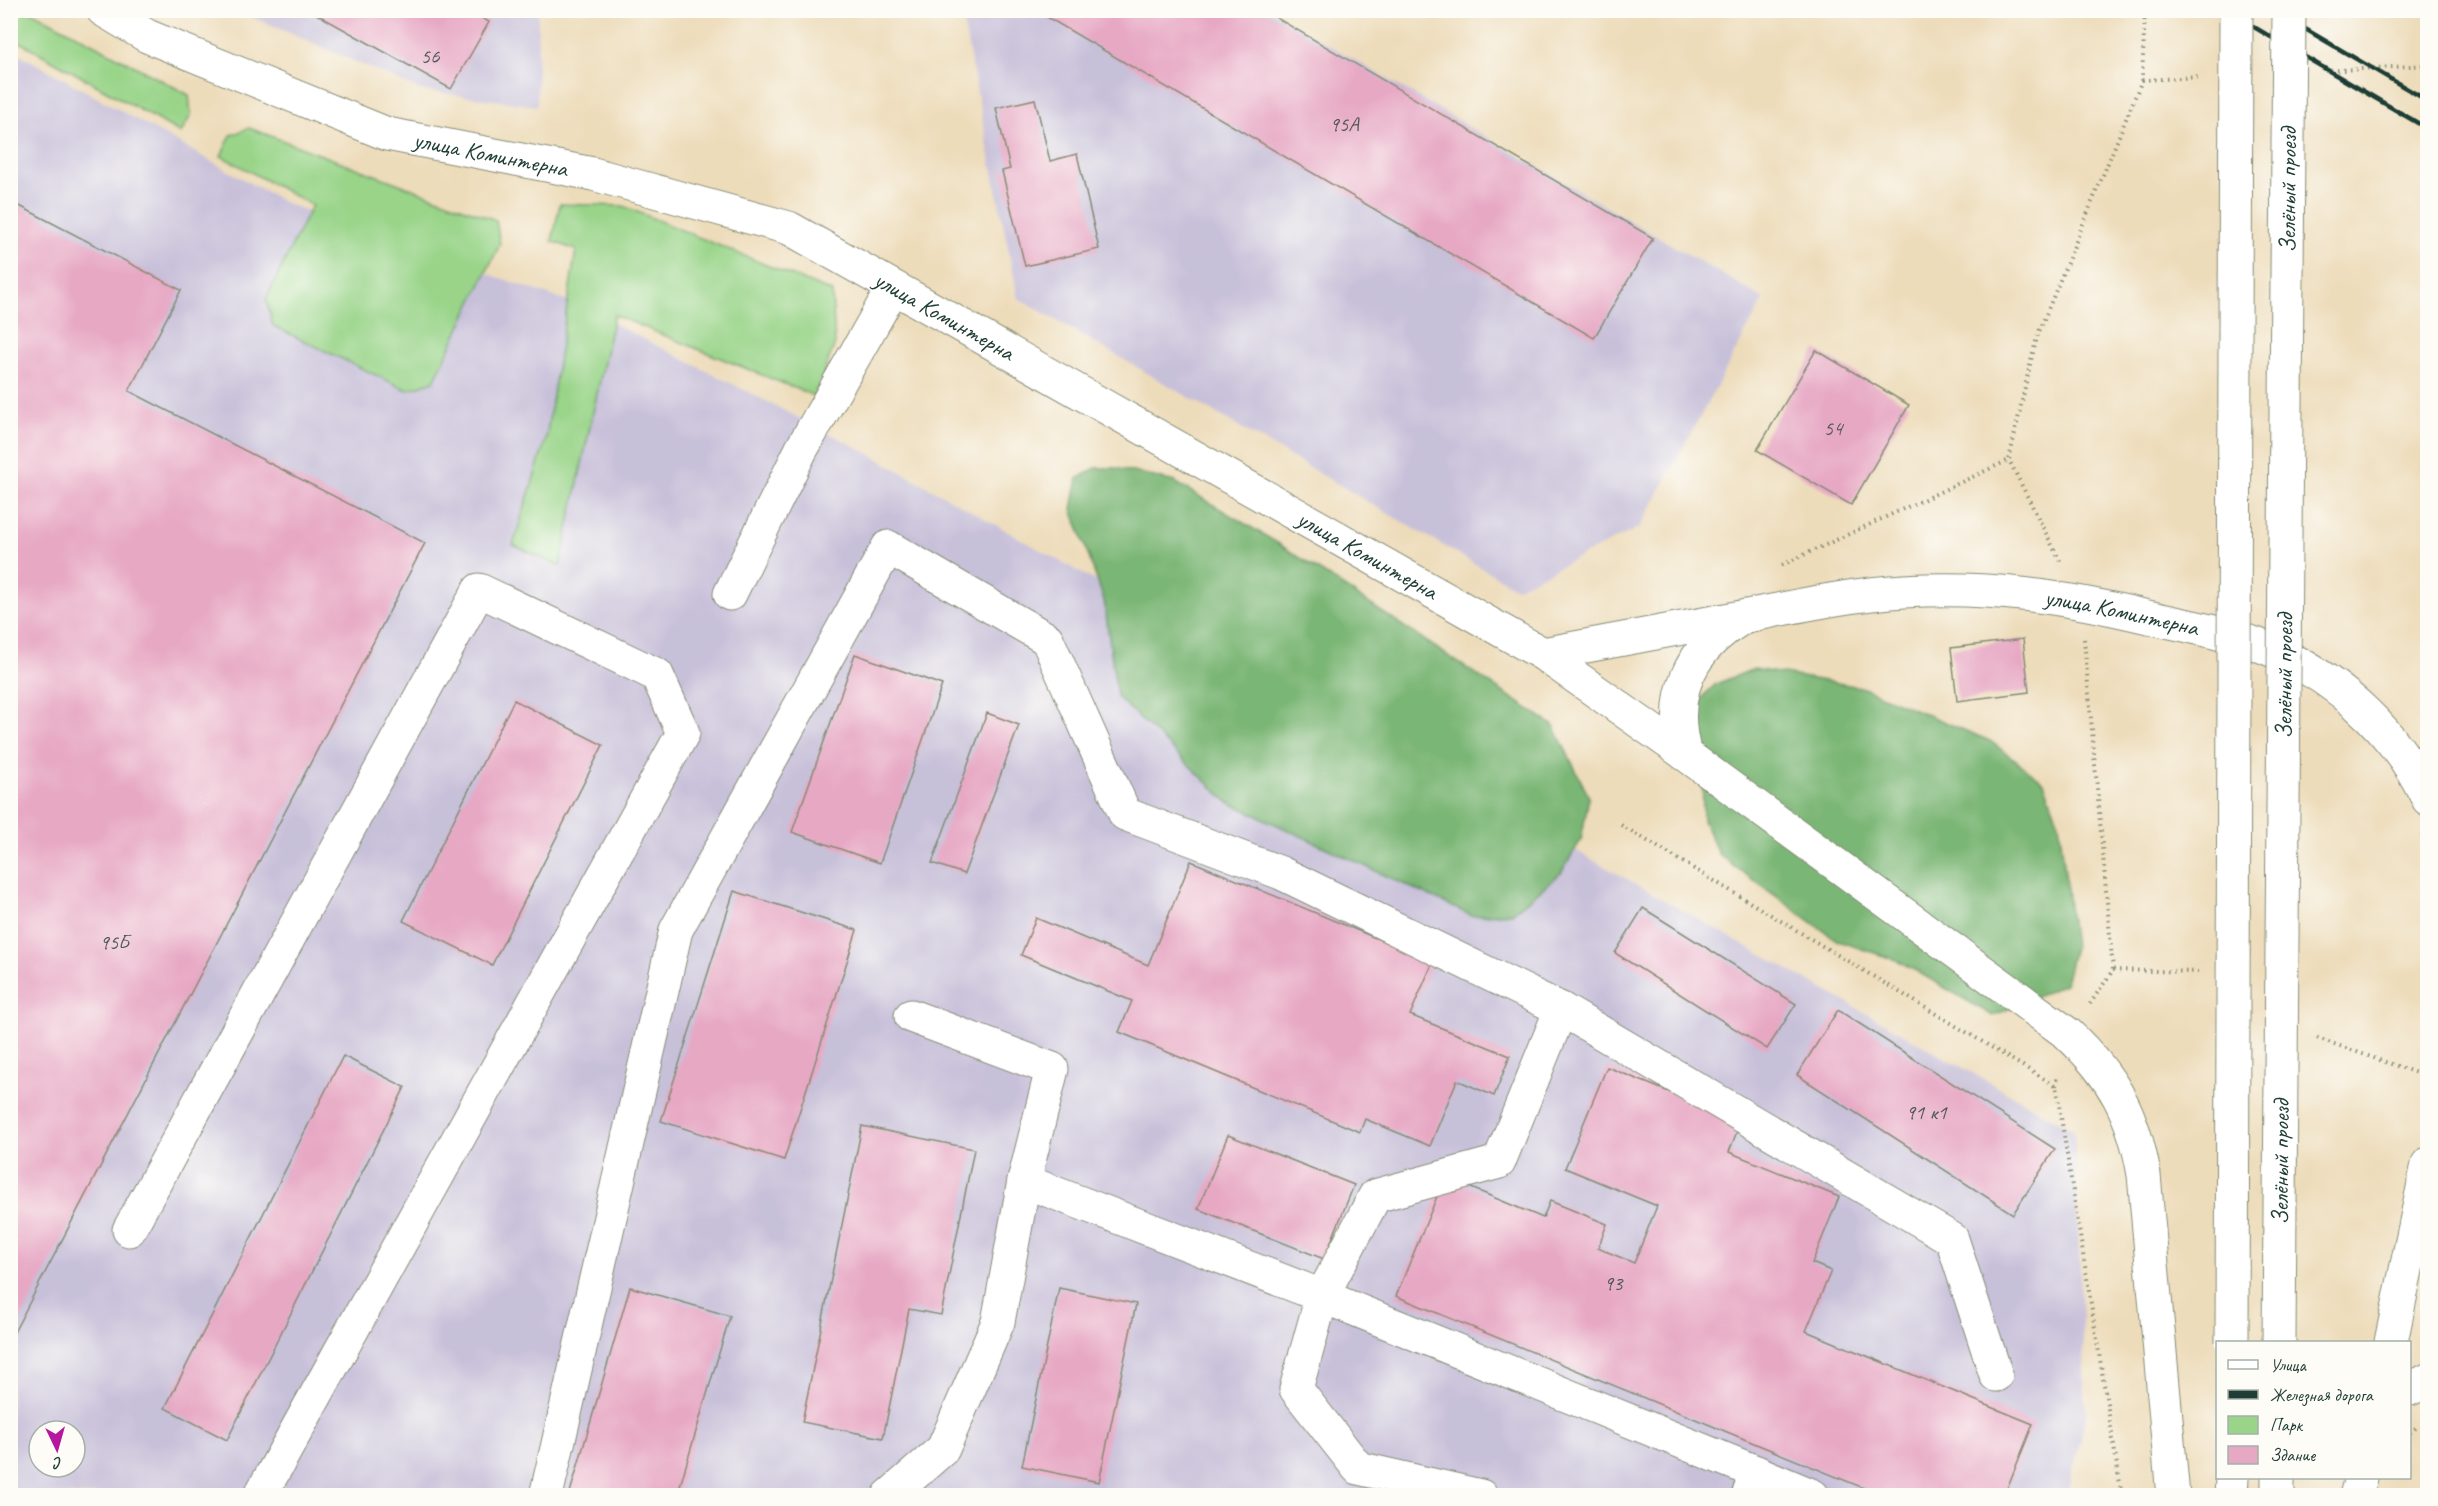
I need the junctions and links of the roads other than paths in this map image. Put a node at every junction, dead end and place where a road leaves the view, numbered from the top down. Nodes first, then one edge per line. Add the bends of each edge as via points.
1 (103, 10) edge
2 (2236, 10) edge
3 (2289, 10) edge
4 (893, 288) junction
5 (730, 594) dead end
6 (1752, 615) junction
7 (1543, 654) junction
8 (1685, 754) junction
9 (2423, 813) edge
10 (1561, 1009) junction
11 (911, 1016) dead end
12 (2427, 1164) edge
13 (1024, 1181) junction
14 (129, 1230) dead end
15 (1322, 1296) junction
16 (2232, 1341) edge
17 (2279, 1341) edge
18 (2391, 1341) edge
19 (1996, 1375) dead end
20 (2427, 1380) edge
21 (2411, 1388) edge
22 (2232, 1479) edge
23 (2278, 1479) edge
24 (2361, 1479) edge
25 (1752, 1484) edge
26 (260, 1496) edge
27 (546, 1496) edge
28 (889, 1496) edge
29 (1481, 1496) edge
30 (1813, 1496) edge
31 (2174, 1496) edge
32 (2231, 1496) edge
33 (2278, 1496) edge
34 (2356, 1496) edge

1 - 4 street, улица Коминтерна via 147,36 387,134 593,174 789,228
2 - 16 street, Зелёный проезд, bridge
3 - 17 street, Зелёный проезд, bridge
4 - 5 street via 801,450
4 - 7 street, улица Коминтерна
6 - 7 street, улица Коминтерна
6 - 8 street, улица Коминтерна via 1718,634 1692,665 1682,689 1679,715
6 - 9 street, улица Коминтерна via 1844,597 1979,590 2080,601 2236,638 2299,663 2337,688 2371,718 2400,753
7 - 8 street
8 - 31 street via 2068,1034 2106,1074 2128,1114 2140,1148
10 - 15 street via 1499,1162 1375,1196
10 - 19 street via 1952,1239
10 - 27 street via 1281,873 1125,814 1047,639 888,547 676,930
11 - 13 street via 1052,1070
12 - 18 street
13 - 15 street
13 - 28 street via 998,1322 943,1449
14 - 26 street via 479,590 657,675 683,733
15 - 25 street
15 - 29 street via 1296,1389 1358,1468
20 - 21 street
22 - 32 street
23 - 33 street
24 - 34 street
25 - 30 street

